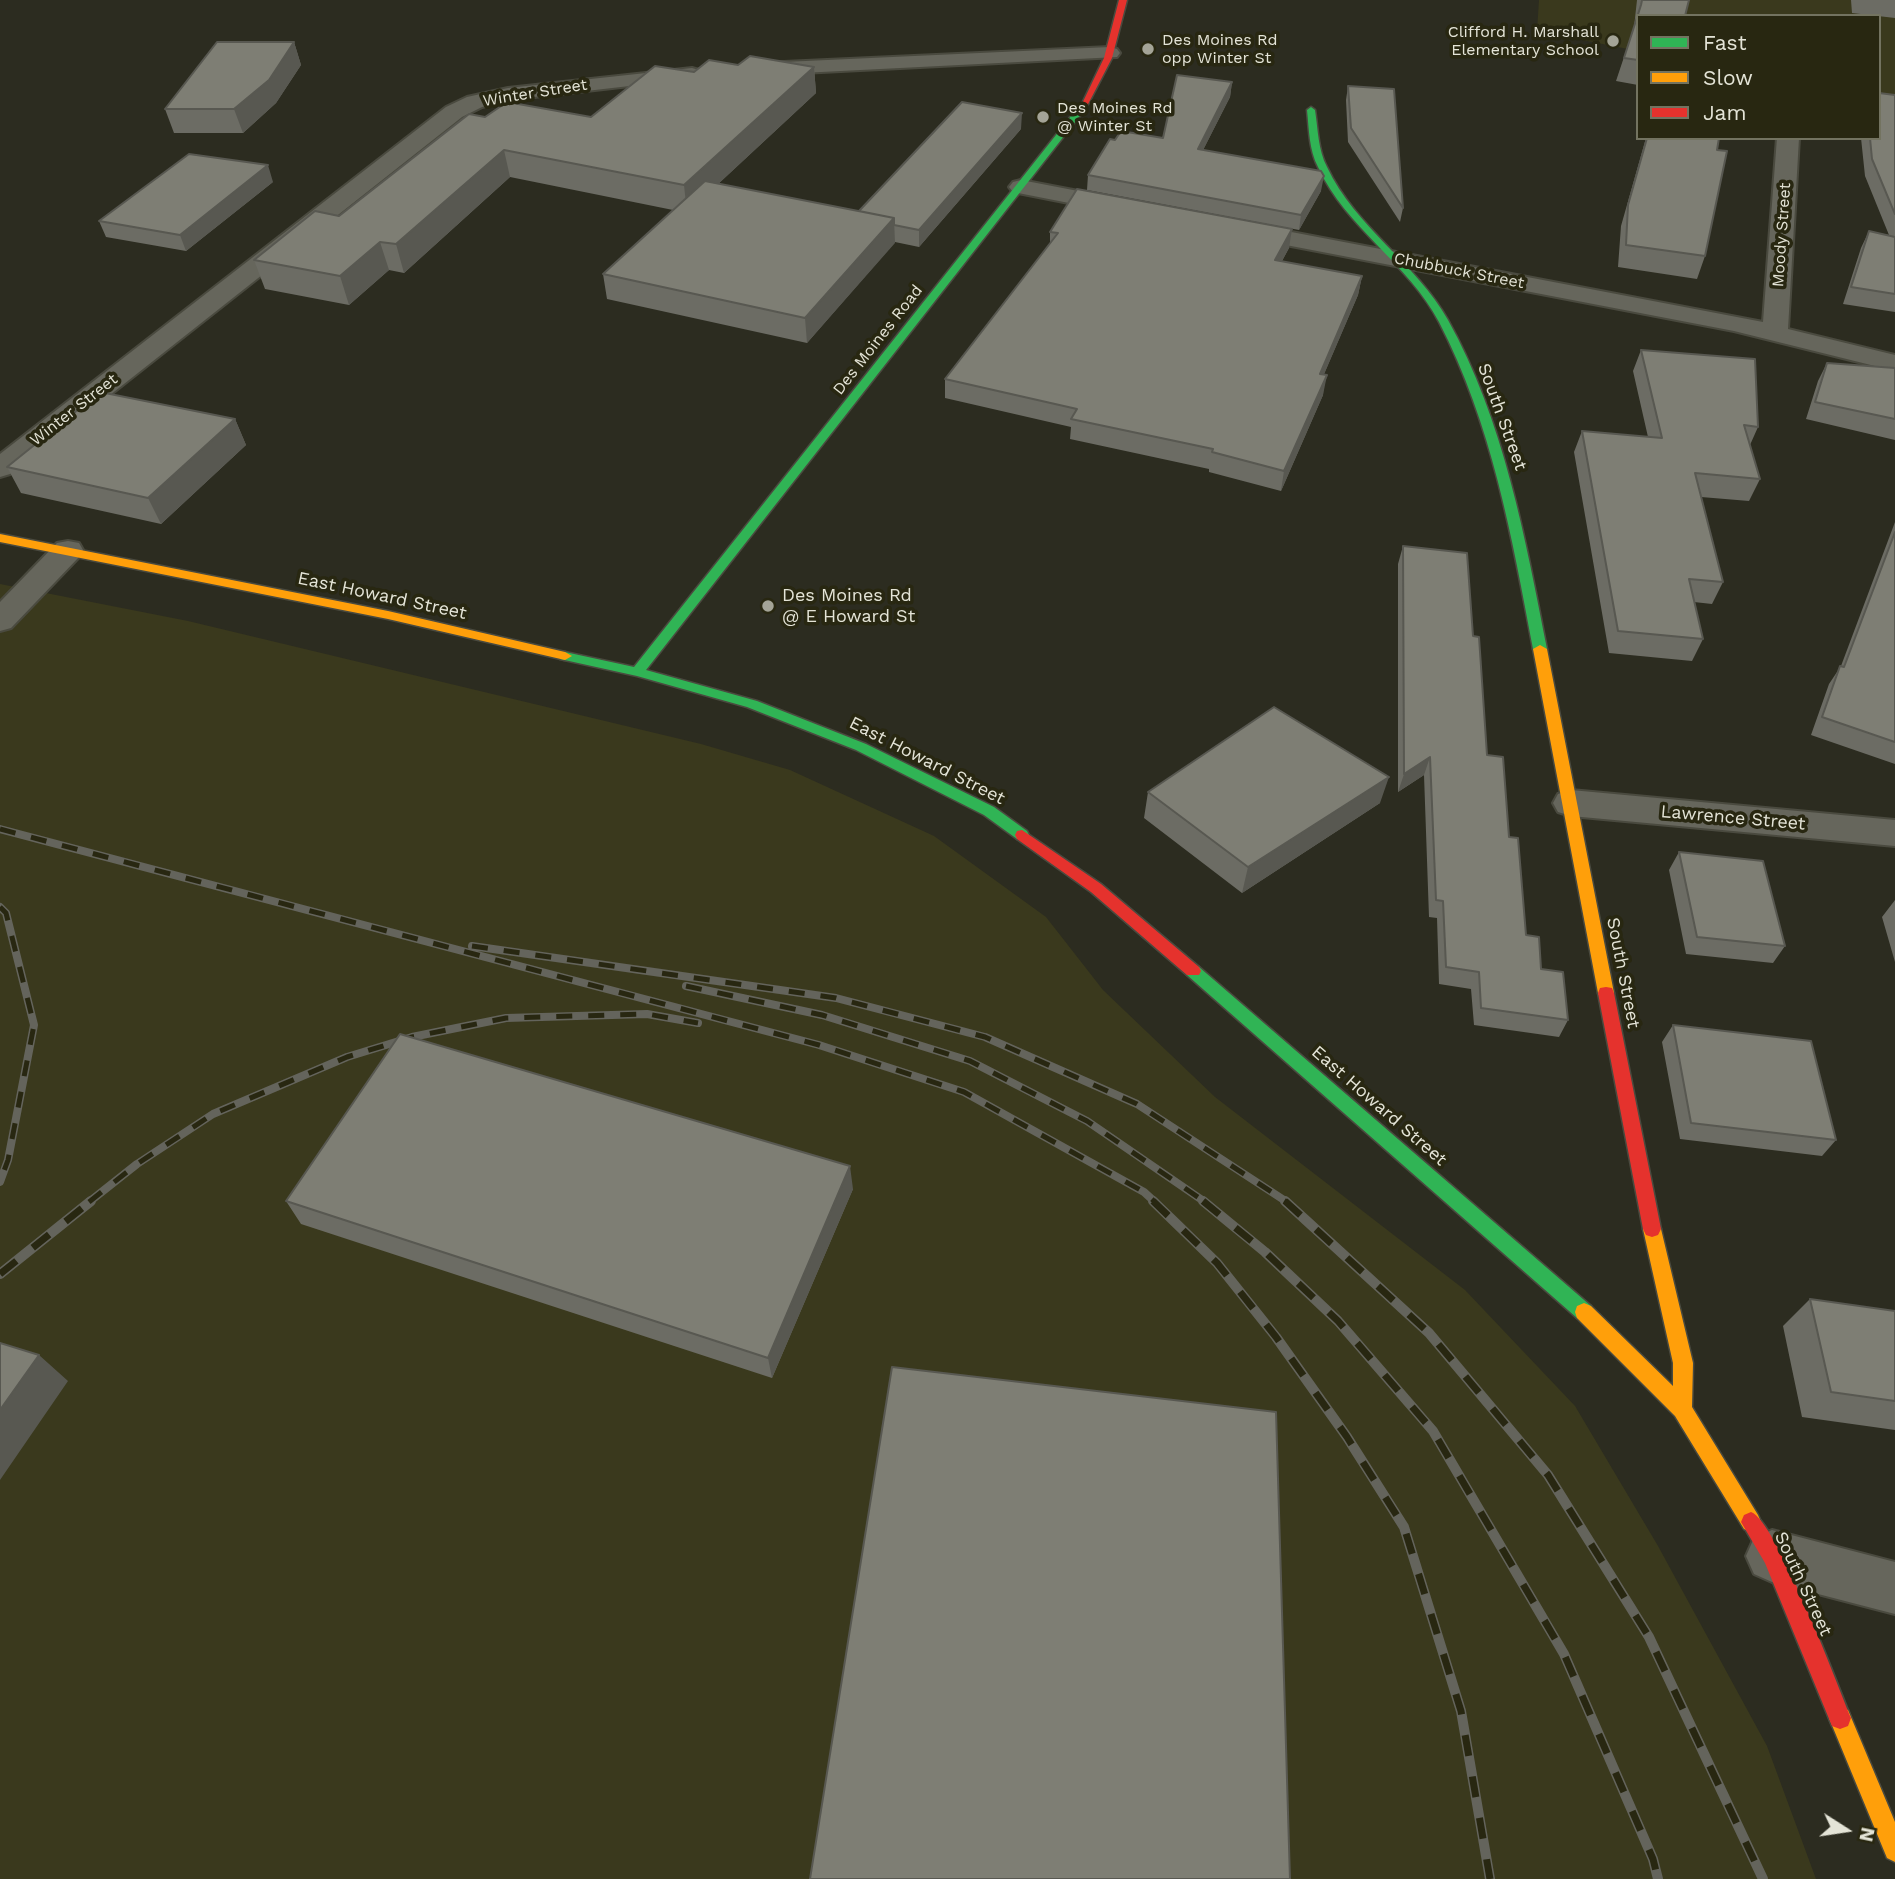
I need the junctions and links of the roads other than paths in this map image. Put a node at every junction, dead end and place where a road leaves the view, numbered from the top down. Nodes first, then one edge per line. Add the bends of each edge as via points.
1 (1122, 8) edge
2 (1110, 53) junction
3 (739, 71) edge
4 (713, 73) edge
5 (1311, 110) dead end
6 (1788, 140) edge
7 (1021, 187) junction
8 (1155, 212) edge
9 (1222, 225) edge
10 (1400, 260) junction
11 (1775, 332) junction
12 (1895, 363) edge
13 (0, 468) edge
14 (0, 538) edge
15 (68, 550) junction
16 (0, 621) edge
17 (637, 672) junction
18 (1571, 803) junction
19 (1895, 833) edge
20 (1682, 1409) junction
21 (1772, 1556) junction
22 (1895, 1588) edge
23 (1895, 1850) edge

1 - 2 street, Des Moines Road
2 - 3 street
2 - 7 street, Des Moines Road via 1093,93
4 - 13 street, Winter Street via 508,94 454,112
5 - 10 street, South Street via 1315,148 1326,172 1369,229
6 - 11 street, Moody Street
7 - 8 street
7 - 17 street, Des Moines Road
9 - 10 street, Chubbuck Street
10 - 11 street, Chubbuck Street
10 - 18 street, South Street via 1428,295 1444,325 1493,440 1510,495
11 - 12 street, Chubbuck Street
14 - 15 street, East Howard Street
15 - 16 street
15 - 17 street, East Howard Street via 388,615
17 - 20 street, East Howard Street via 752,704 861,747 989,811 1096,888 1492,1229 1588,1315
18 - 19 street, Lawrence Street
18 - 20 street, South Street via 1657,1257 1683,1363
20 - 21 street, South Street
21 - 22 street
21 - 23 street, South Street

